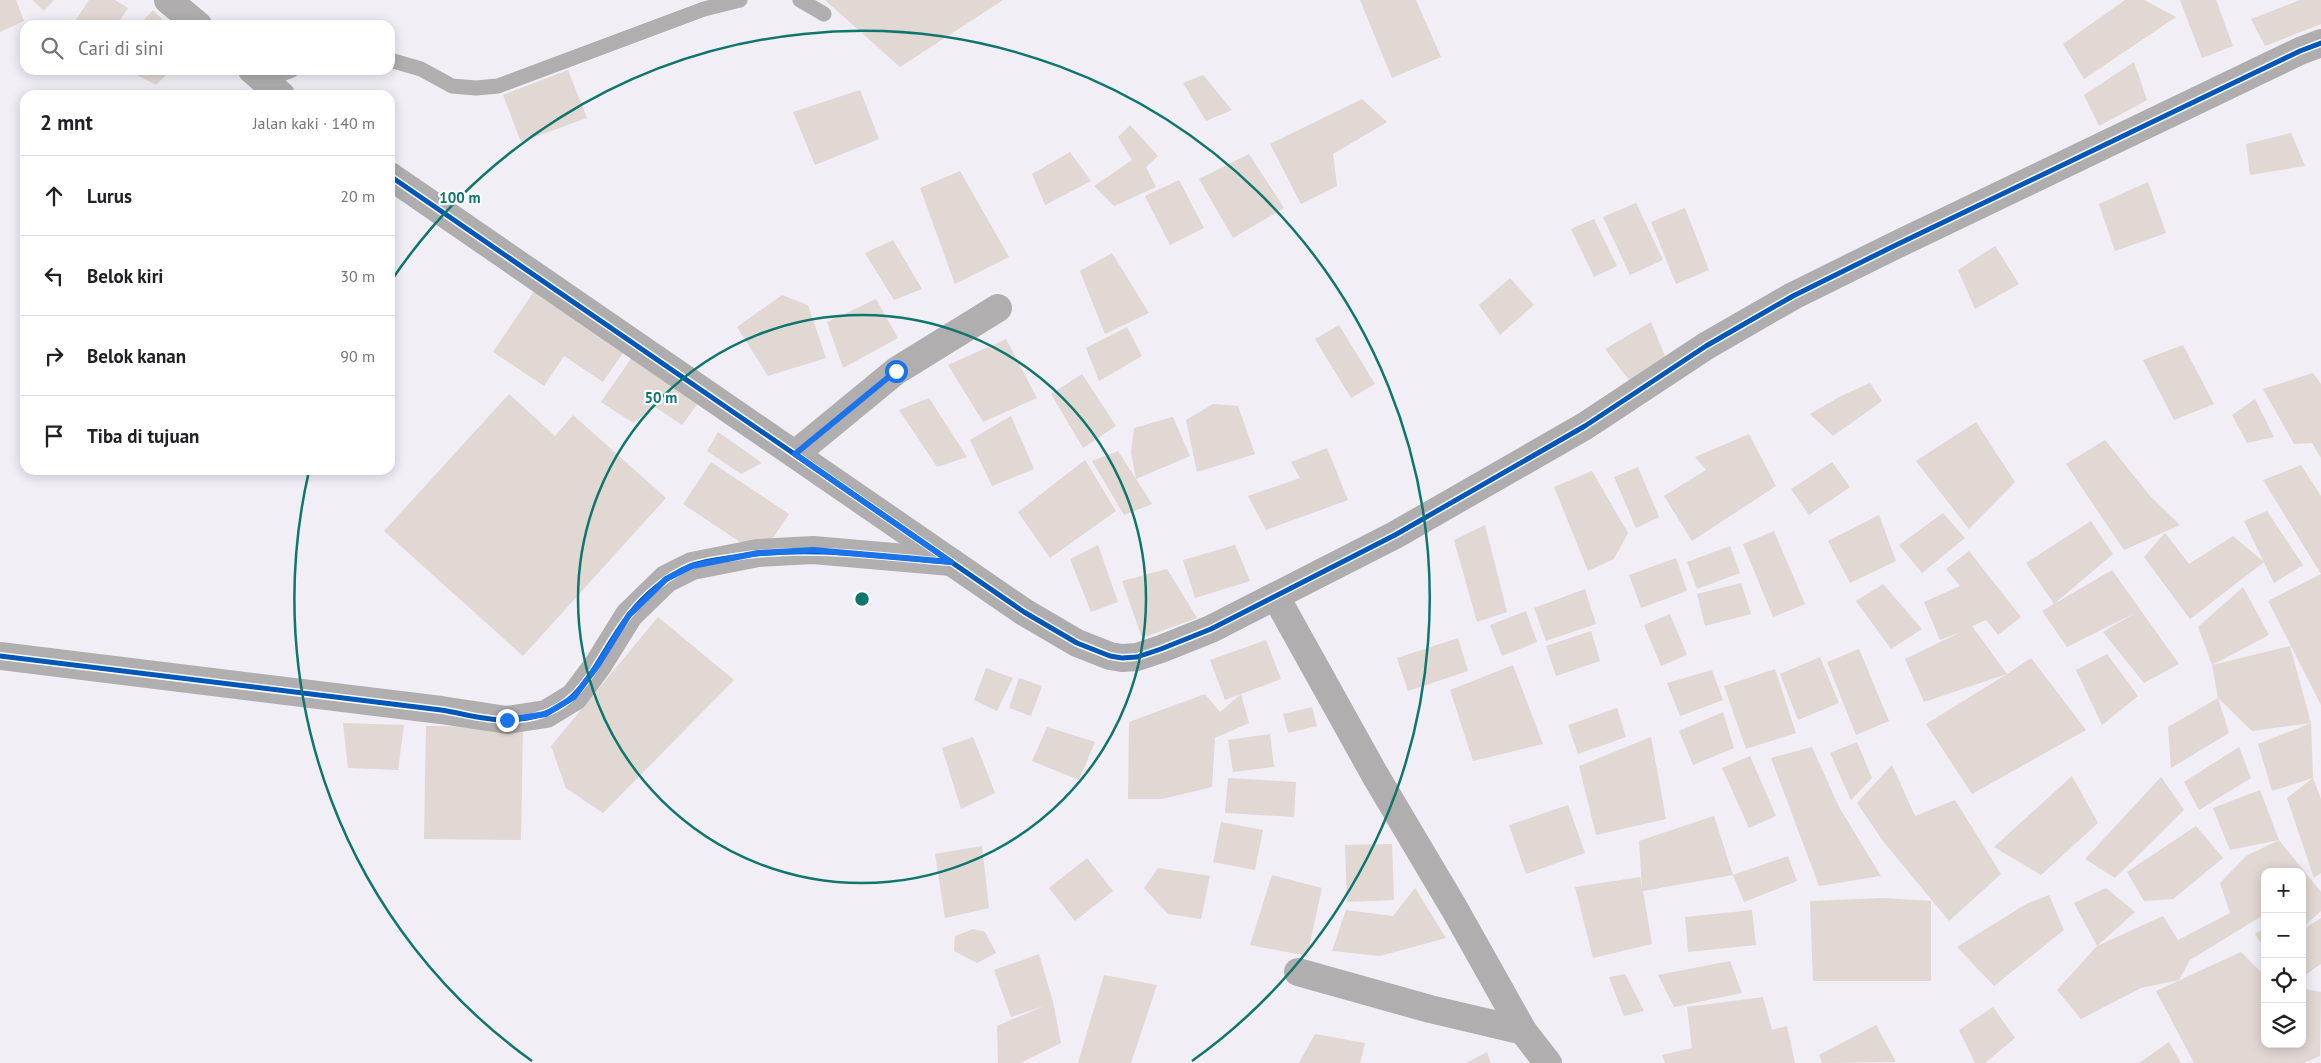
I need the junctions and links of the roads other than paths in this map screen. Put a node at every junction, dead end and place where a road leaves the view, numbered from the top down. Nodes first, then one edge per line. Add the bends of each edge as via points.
1 (168, 0) edge
2 (740, 0) edge
3 (800, 0) edge
4 (824, 14) dead end
5 (192, 20) edge
6 (2321, 43) edge
7 (395, 61) edge
8 (281, 75) edge
9 (266, 82) edge
10 (395, 179) edge
11 (998, 308) dead end
12 (795, 454) junction
13 (951, 562) junction
14 (1276, 596) junction
15 (0, 656) edge
16 (1298, 972) dead end
17 (1523, 1031) junction
18 (1548, 1063) edge

1 - 5 street
2 - 7 lane via 704,9 498,86 452,86 422,69
3 - 4 lane
6 - 14 street via 1793,296 1706,346 1559,441 1395,535
8 - 9 lane
10 - 12 street
11 - 12 street via 896,371
12 - 13 street
13 - 14 street via 1024,612 1077,643 1122,658 1137,657 1210,629
13 - 15 street via 813,550 758,553 692,566 666,579 629,615 574,697 546,714 507,720
14 - 17 street
16 - 17 street
17 - 18 street

